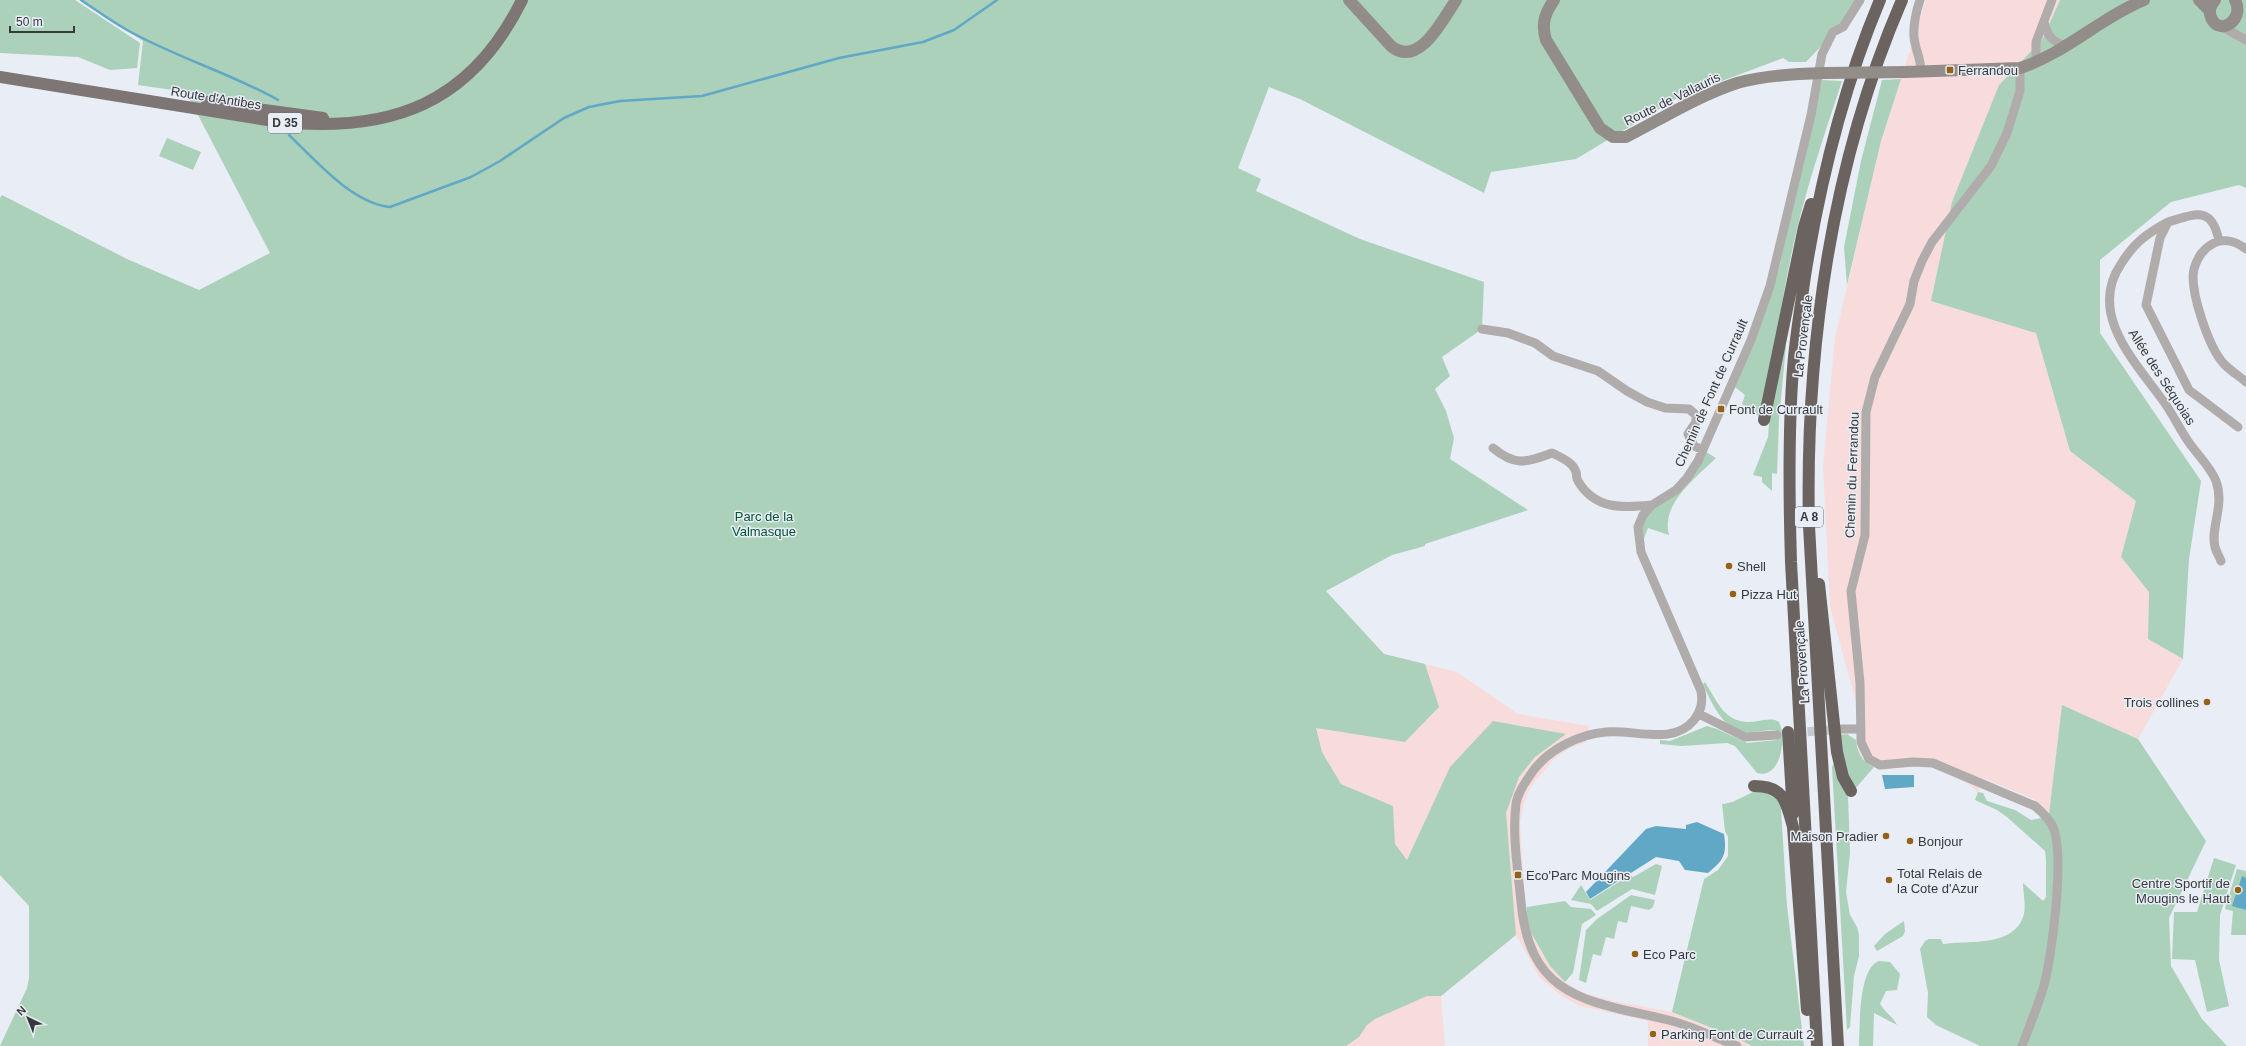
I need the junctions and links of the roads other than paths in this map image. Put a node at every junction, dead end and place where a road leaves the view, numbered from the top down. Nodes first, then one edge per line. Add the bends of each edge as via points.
1 (515, 0) edge
2 (522, 0) edge
3 (1349, 0) edge
4 (1456, 0) edge
5 (1554, 0) edge
6 (1860, 0) edge
7 (1880, 0) edge
8 (1902, 0) edge
9 (1920, 0) edge
10 (2052, 0) edge
11 (2144, 0) edge
12 (2199, 0) edge
13 (2216, 0) edge
14 (2235, 0) edge
15 (2211, 6) edge
16 (2242, 11) edge
17 (2044, 22) junction
18 (2221, 26) junction
19 (2242, 38) edge
20 (2066, 46) junction
21 (2036, 62) junction
22 (2020, 68) junction
23 (1921, 71) junction
24 (0, 72) edge
25 (1822, 73) junction
26 (0, 77) edge
27 (1826, 168) junction
28 (2168, 222) junction
29 (2219, 241) junction
30 (2246, 249) edge
31 (1482, 329) dead end
32 (2246, 382) edge
33 (1764, 420) dead end
34 (2238, 427) dead end
35 (1492, 448) dead end
36 (1703, 450) junction
37 (1652, 505) junction
38 (1809, 526) junction
39 (2221, 561) dead end
40 (1699, 714) junction
41 (1842, 729) tunnel mouth
42 (1861, 729) junction
43 (1782, 733) joint
44 (1754, 786) dead end
45 (1851, 791) dead end
46 (1793, 827) junction
47 (1737, 1046) edge
48 (1813, 1046) edge
49 (1817, 1046) edge
50 (1838, 1046) edge
51 (2022, 1046) edge

1 - 24 main road, Route d'Antibes / D 35 via 482,51 452,79 414,101 389,110 355,117 300,115
2 - 26 main road, Route d'Antibes / D 35 via 498,42 467,76 417,107 392,116 356,123 317,126 280,122
3 - 4 main road via 1391,46 1407,52 1426,42
5 - 25 main road, Route de Vallauris via 1543,25 1546,40 1600,128 1613,137 1626,137 1711,93 1739,83 1790,74
6 - 25 street, Chemin de Font de Currault via 1843,27 1833,32 1822,54
7 - 27 highway, La Provençale / A 8 via 1860,55
8 - 38 highway, La Provençale / A 8 via 1854,139 1836,210 1826,266 1812,381
9 - 23 street via 1914,17 1914,39 1921,60
10 - 17 street
11 - 20 main road, Route de Vallauris via 2116,13
12 - 15 main road
13 - 15 main road
14 - 16 main road
15 - 18 main road via 2213,20
16 - 18 main road via 2231,25
16 - 19 street via 2235,28
17 - 20 street via 2049,36 2055,42
17 - 21 street via 2036,42
18 - 19 street
20 - 21 main road, Route de Vallauris
21 - 22 main road, Route de Vallauris
22 - 23 main road, Route de Vallauris
22 - 42 street, Chemin du Ferrandou via 2020,91 2007,133 1992,166 1932,242 1914,281 1910,304 1874,377 1866,412 1865,535 1851,591 1860,683
23 - 25 main road, Route de Vallauris, bridge
25 - 36 street, Chemin de Font de Currault via 1770,286 1751,340
27 - 33 highway via 1811,201 1804,227
27 - 49 highway, La Provençale / A 8 via 1813,227 1793,367 1788,481
28 - 29 street, Allée des Séquoias via 2194,214 2204,214 2212,220 2217,229
28 - 34 street via 2160,238 2146,305 2189,390
28 - 39 street, Allée des Séquoias via 2145,235 2129,251 2115,272 2109,290 2111,316 2124,346 2215,480 2220,502 2215,547
29 - 30 street via 2235,242
29 - 32 street via 2209,246 2200,256 2194,270 2196,293 2205,333 2223,364
31 - 36 street via 1508,333 1534,343 1553,356 1598,371 1627,391 1659,406 1689,410 1696,415 1696,422 1688,434 1694,446
35 - 37 street via 1506,459 1521,463 1552,453 1566,460 1576,470 1576,479 1583,489 1599,500 1613,507
36 - 37 street, Chemin de Font de Currault via 1687,478 1676,490
37 - 40 street, Chemin de Font de Currault via 1643,515 1638,527 1641,552 1701,691
38 - 45 highway via 1824,617 1837,752 1843,777
38 - 50 highway, La Provençale / A 8
40 - 43 street via 1745,737
40 - 47 street via 1691,724 1664,735 1607,732 1586,735 1557,749 1537,766 1523,785 1516,803 1515,839 1523,926 1531,949 1544,972 1584,1000 1674,1022
41 - 42 street
42 - 51 street, Chemin du Ferrandou via 1862,747 1873,762 1880,765 1923,762 1946,768 2029,802 2039,809 2053,828 2056,841 2055,920 2042,991
43 - 46 highway
44 - 46 highway via 1770,786 1778,791 1788,808
46 - 48 highway via 1807,1014

